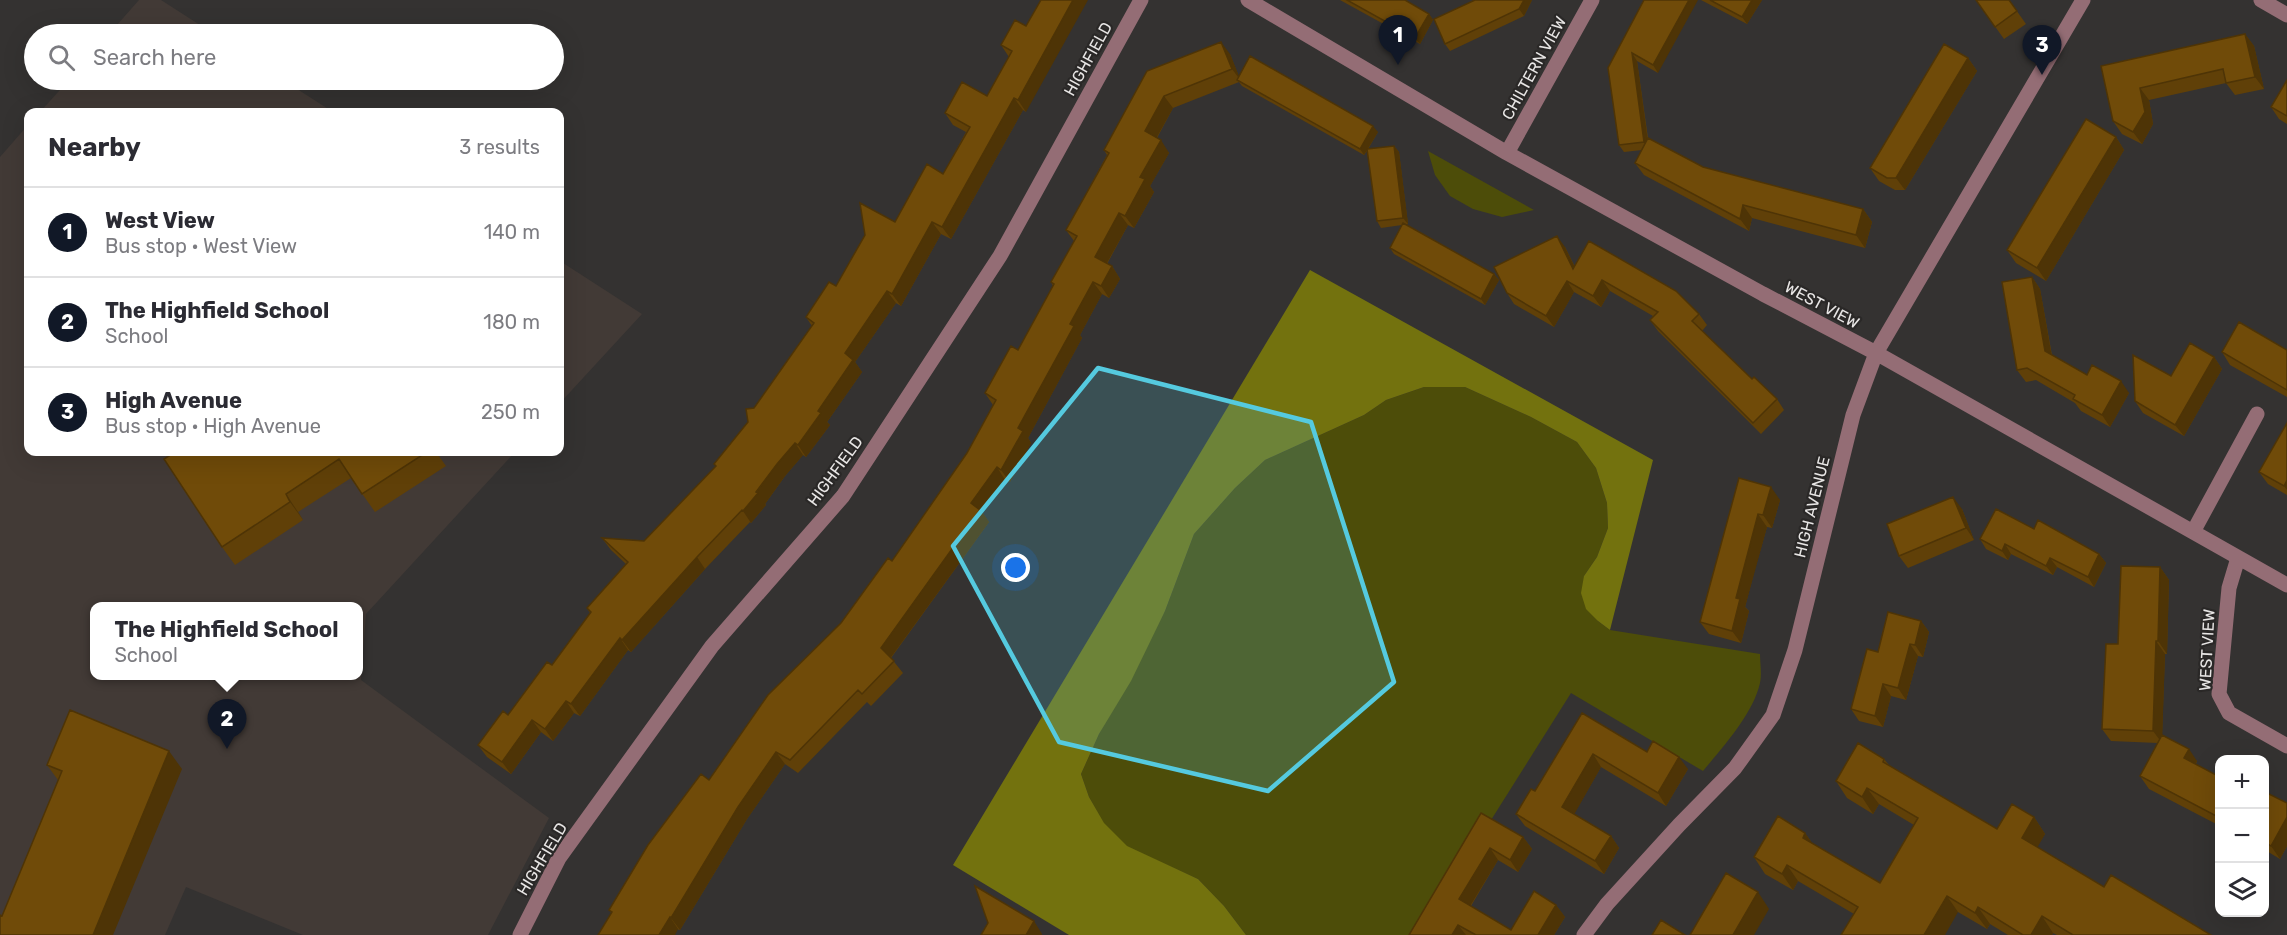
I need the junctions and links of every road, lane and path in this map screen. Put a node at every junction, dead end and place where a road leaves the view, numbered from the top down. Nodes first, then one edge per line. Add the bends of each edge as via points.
1 (1141, 0) edge
2 (1248, 0) edge
3 (1592, 0) edge
4 (2083, 0) edge
5 (2261, 0) edge
6 (2287, 15) edge
7 (1508, 153) junction
8 (1876, 353) junction
9 (2257, 414) dead end
10 (2193, 532) junction
11 (2238, 558) junction
12 (2287, 585) edge
13 (2287, 746) edge
14 (520, 935) edge
15 (1584, 935) edge

1 - 14 street, HIGHFIELD via 1000,256 843,496 712,646 560,858
2 - 7 street, WEST VIEW
3 - 7 street, CHILTERN VIEW
4 - 8 street, HIGH AVENUE
5 - 6 street
7 - 8 street, WEST VIEW
8 - 10 street, WEST VIEW
8 - 15 street, HIGH AVENUE via 1853,415 1795,650 1773,715 1735,768 1607,904
9 - 10 street
10 - 11 street, WEST VIEW
11 - 12 street, WEST VIEW
11 - 13 street, WEST VIEW via 2229,588 2219,694 2229,713

